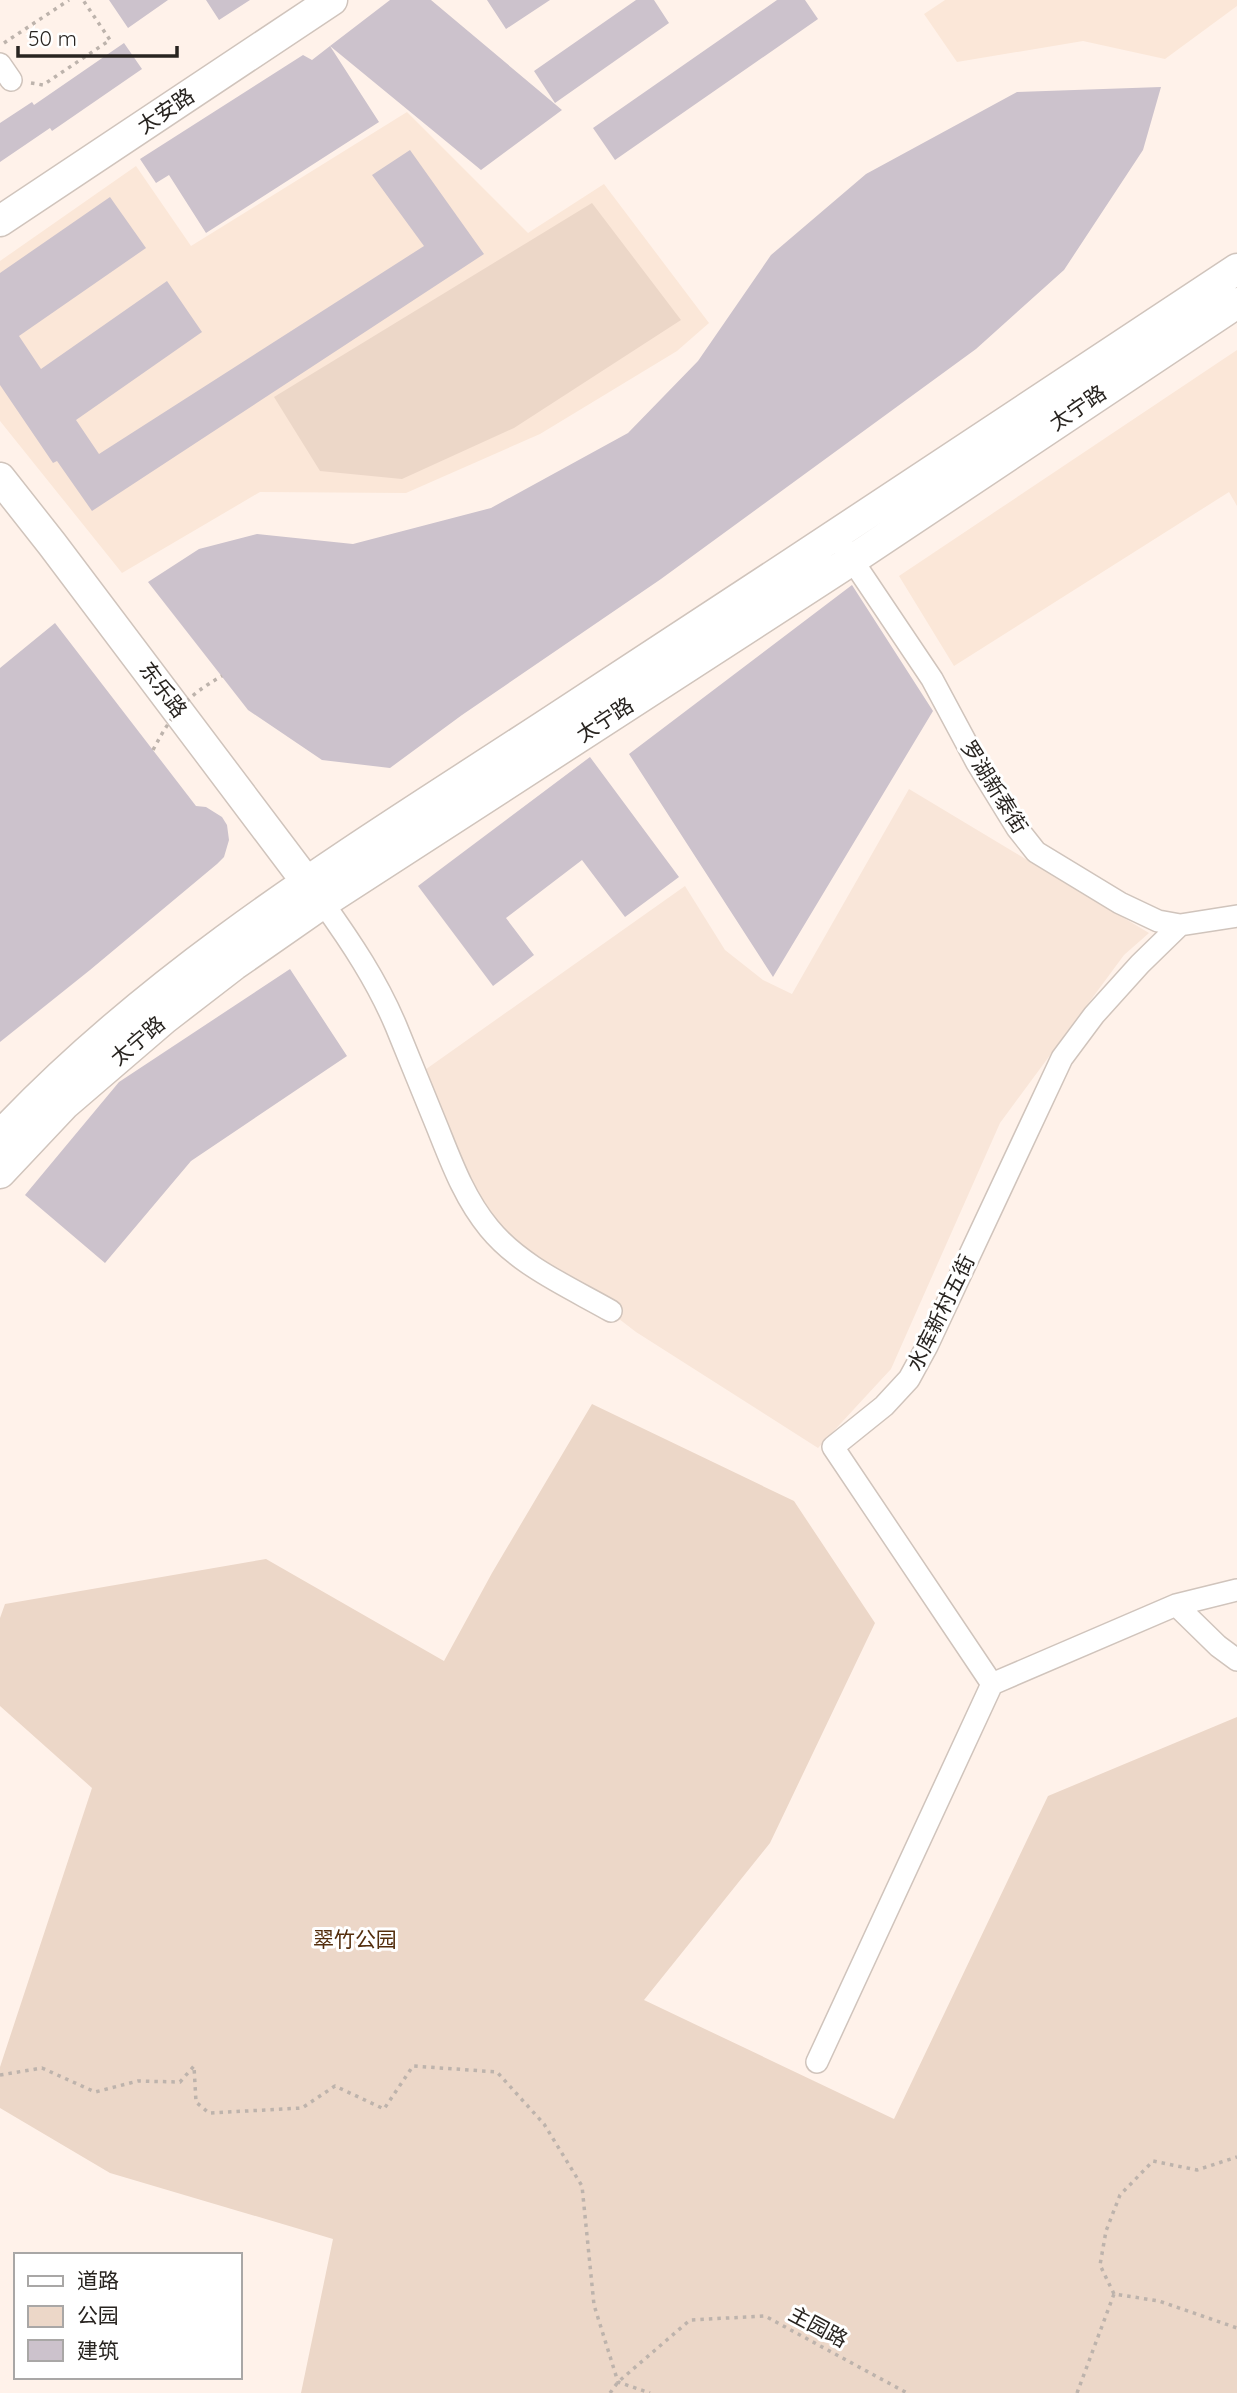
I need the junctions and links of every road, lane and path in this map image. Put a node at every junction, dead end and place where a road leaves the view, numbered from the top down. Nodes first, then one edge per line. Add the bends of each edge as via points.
1 (69, 0) edge
2 (331, 0) edge
3 (84, 1) edge
4 (0, 46) edge
5 (5, 72) edge
6 (0, 221) edge
7 (1237, 269) edge
8 (1237, 303) edge
9 (0, 478) edge
10 (844, 548) junction
11 (222, 677) dead end
12 (153, 750) dead end
13 (315, 892) junction
14 (1237, 916) edge
15 (1180, 925) junction
16 (0, 1136) edge
17 (0, 1173) edge
18 (611, 1311) dead end
19 (1237, 1590) edge
20 (1177, 1605) junction
21 (1237, 1660) edge
22 (992, 1684) junction
23 (817, 2062) dead end
24 (0, 2075) edge
25 (1237, 2157) edge
26 (1114, 2294) junction
27 (1237, 2328) edge
28 (618, 2382) junction
29 (610, 2393) edge
30 (650, 2393) edge
31 (907, 2393) edge
32 (1077, 2393) edge

1 - 4 path
2 - 6 main road, 太安路
3 - 5 path via 110,40 43,85
7 - 10 main road, 太宁路
8 - 10 main road, 太宁路
9 - 13 main road, 东乐路
10 - 13 main road, 太宁路
10 - 15 street, 罗湖新泰街 via 932,679 977,763 1036,852 1120,903 1157,921
11 - 12 path, bridge via 171,716
13 - 16 main road, 太宁路 via 219,943 46,1087
13 - 17 main road, 太宁路 via 65,1104
13 - 18 street via 365,962 472,1204 509,1250
14 - 15 street, 罗湖新泰街
15 - 22 street, 水库新村五街 via 1094,1015 1062,1058 909,1379 833,1447
19 - 20 street
20 - 21 street
20 - 22 street
22 - 23 street
24 - 28 path via 43,2068 95,2092 138,2081 180,2082 194,2066 196,2102 209,2113 302,2109 335,2086 384,2109 413,2066 497,2072 544,2124 582,2186 594,2305
25 - 26 path via 1197,2170 1153,2161 1120,2195 1106,2231 1100,2265
26 - 27 path via 1159,2301
26 - 32 path
28 - 29 path, 主园路
28 - 30 path
28 - 31 path, 主园路 via 690,2320 765,2316

